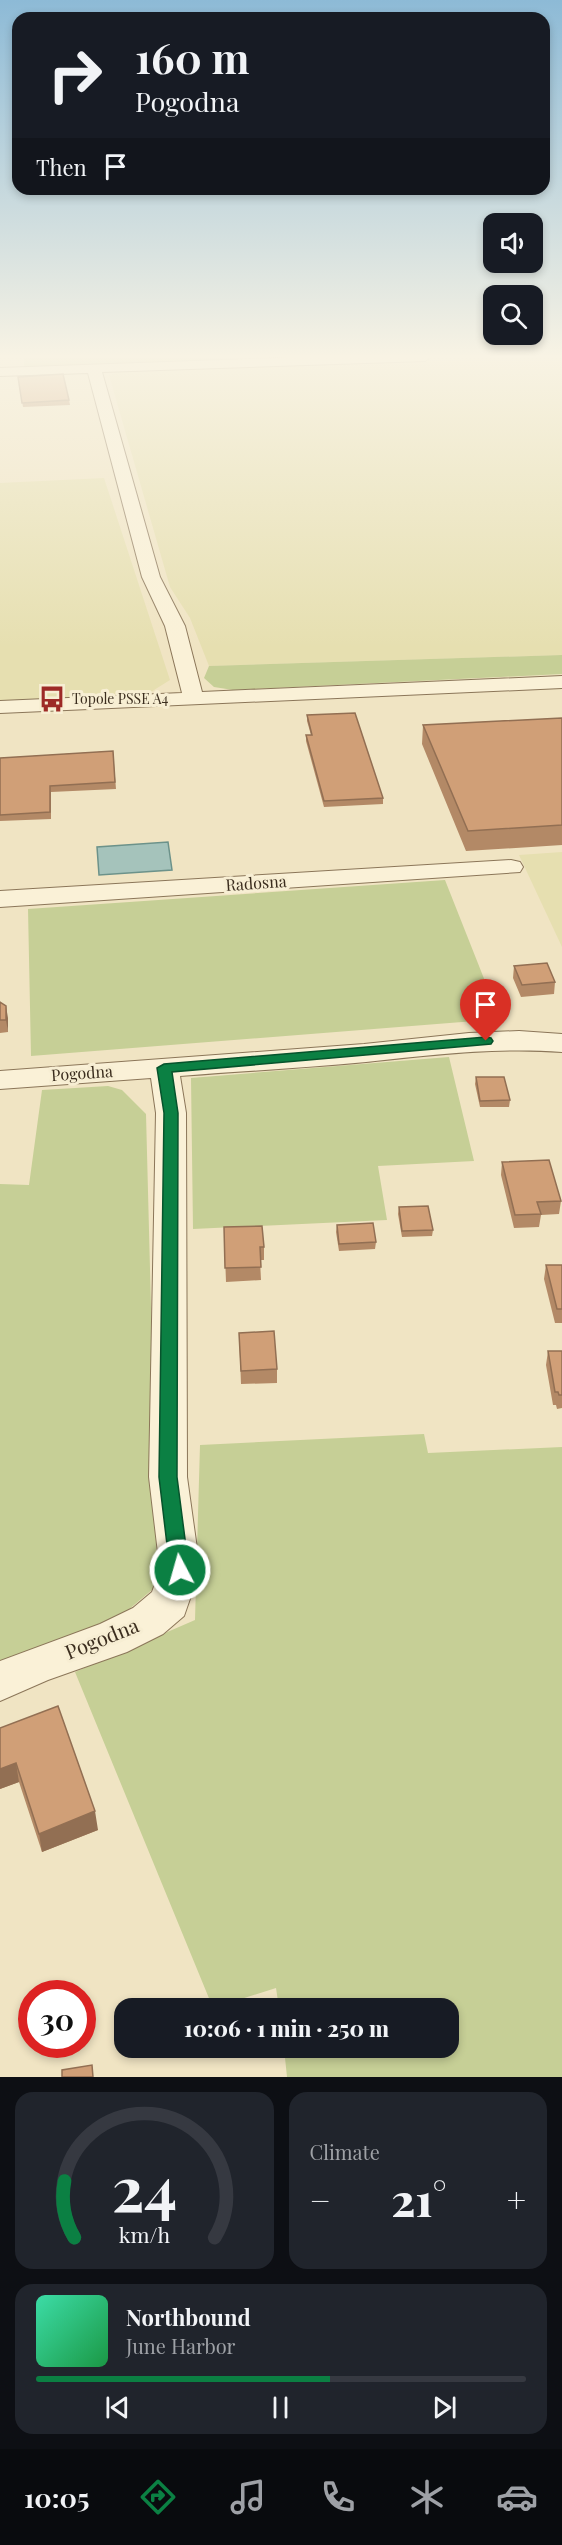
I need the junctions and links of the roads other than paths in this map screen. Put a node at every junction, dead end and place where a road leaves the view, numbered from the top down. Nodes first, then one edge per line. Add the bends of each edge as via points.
1 (117, 454) edge
2 (562, 682) edge
3 (194, 696) junction
4 (0, 706) edge
5 (511, 867) dead end
6 (0, 899) edge
7 (562, 1043) edge
8 (164, 1068) junction
9 (0, 1080) edge
10 (0, 1681) edge

1 - 3 street via 151,577 175,627
2 - 3 street
3 - 4 street
5 - 6 street, Radosna
7 - 8 street, Pogodna via 469,1042
8 - 9 street, Pogodna
8 - 10 street, Pogodna via 171,1113 168,1477 180,1570 170,1603 147,1621 112,1639

